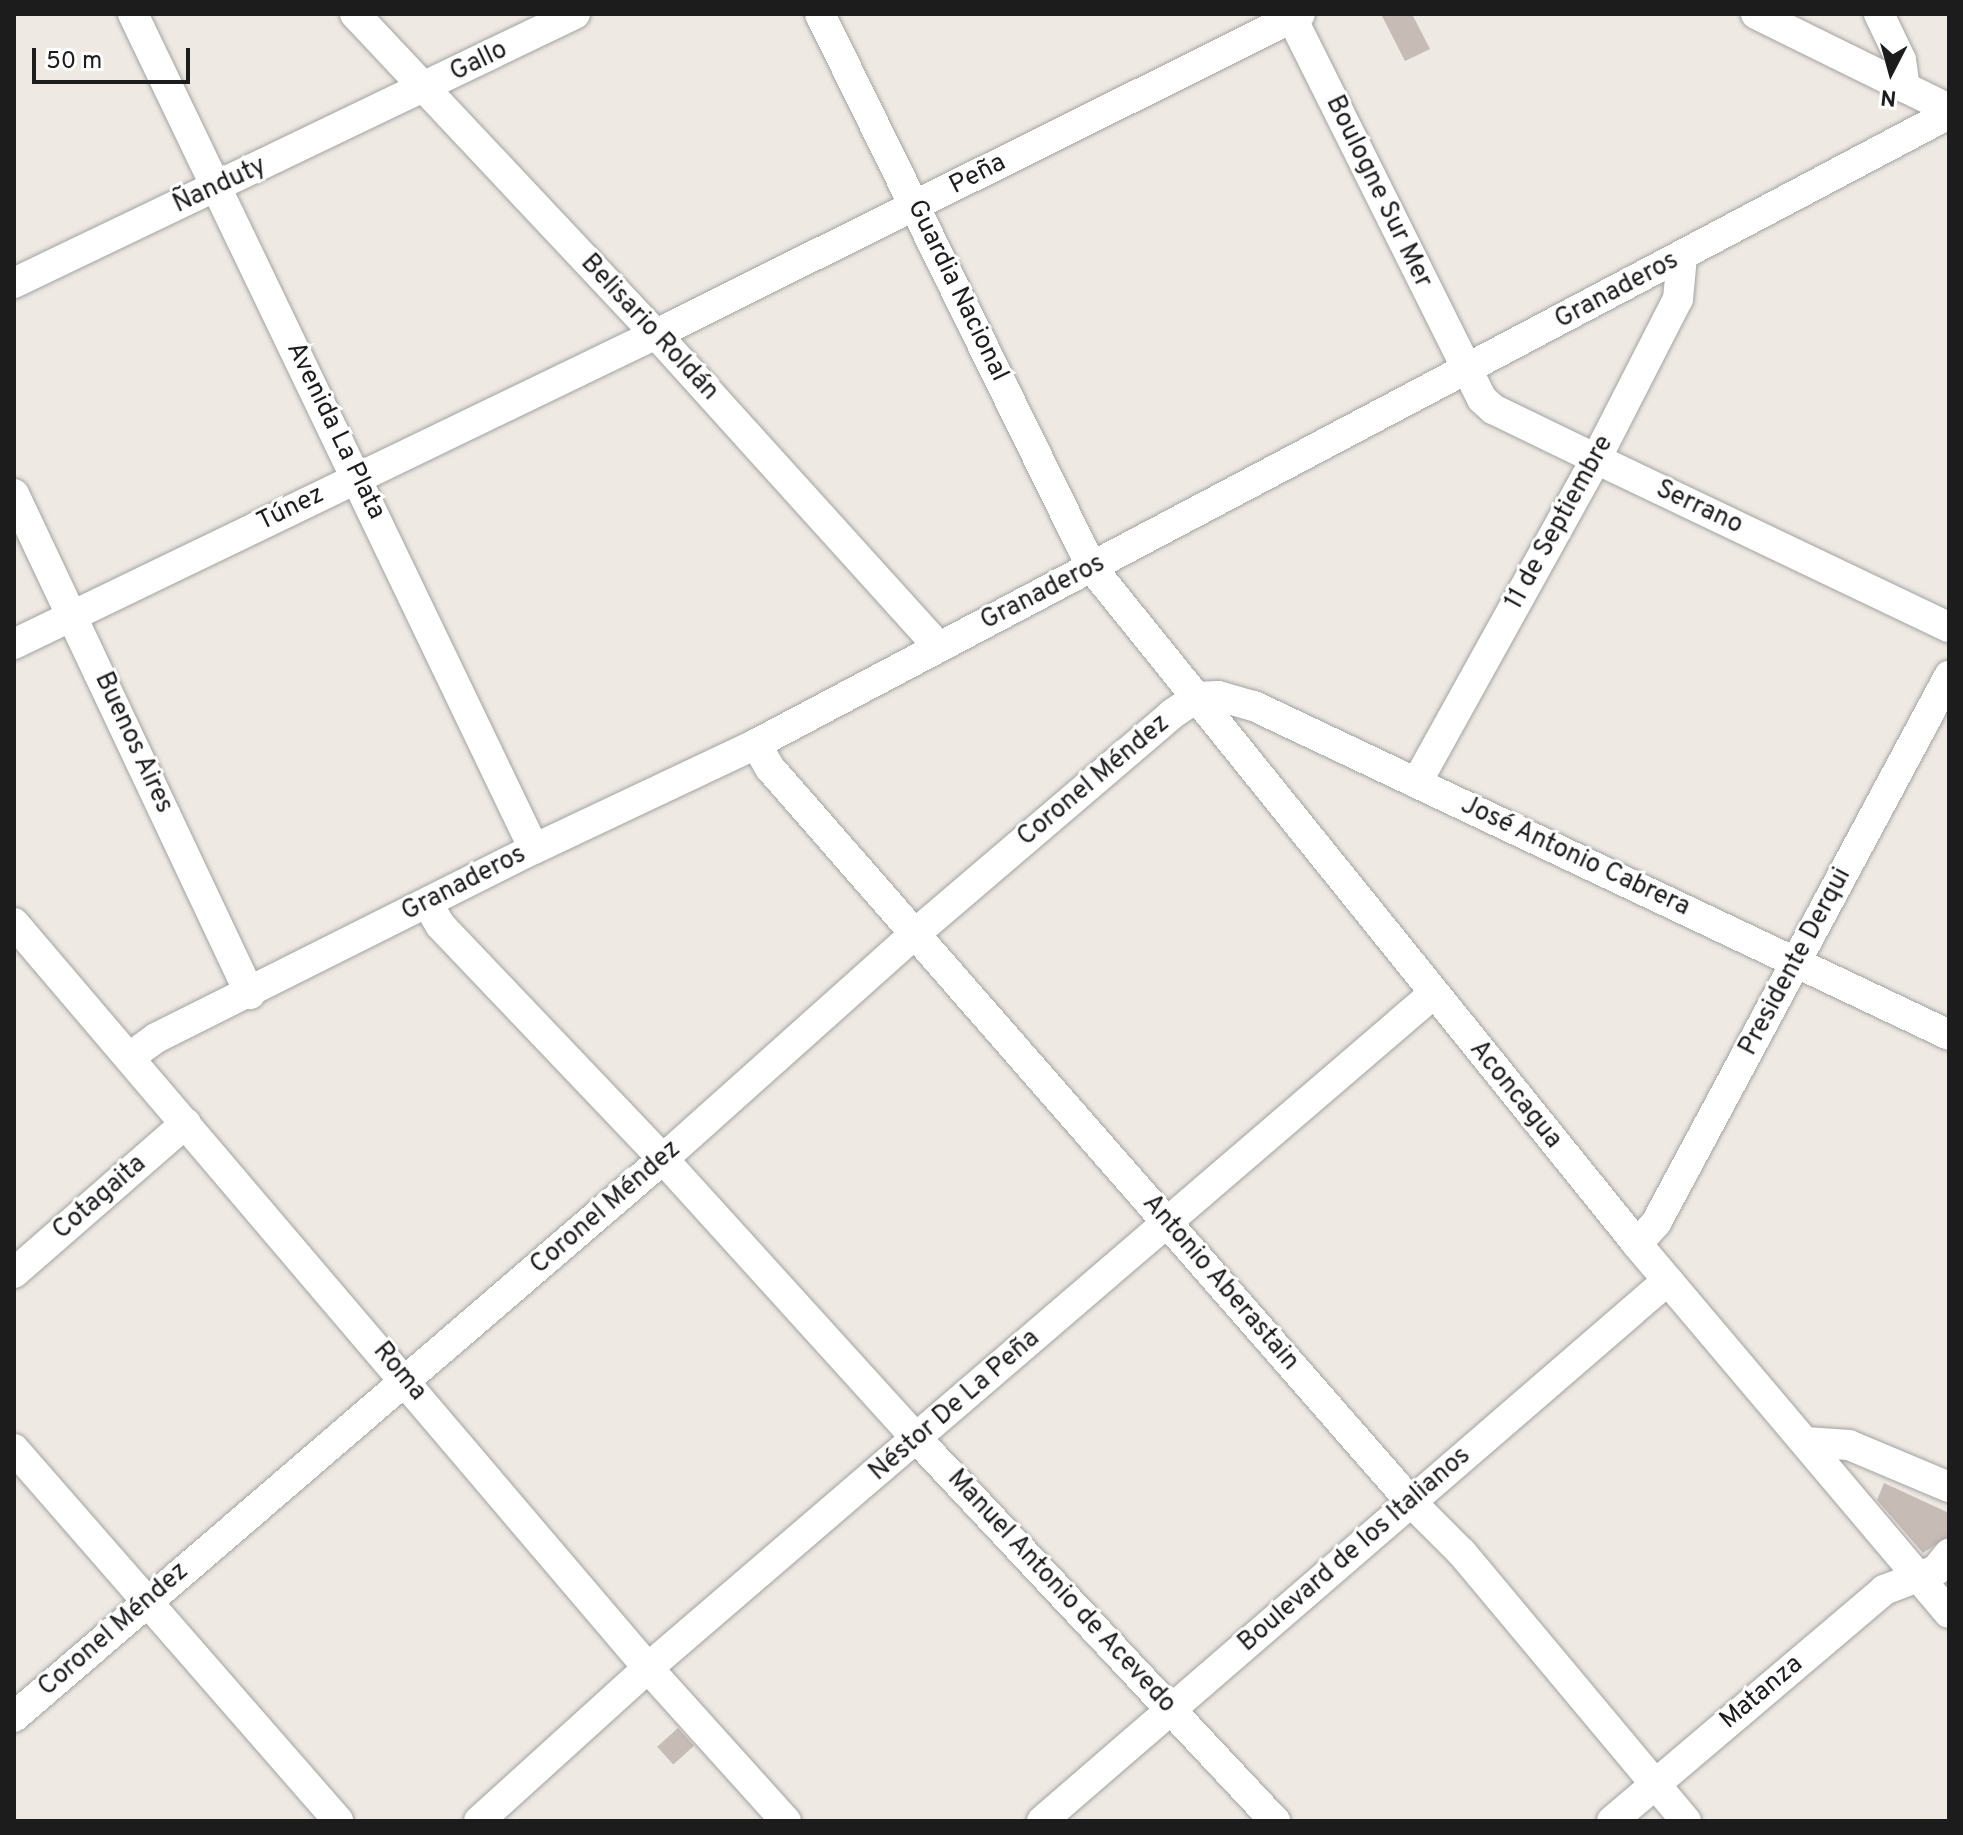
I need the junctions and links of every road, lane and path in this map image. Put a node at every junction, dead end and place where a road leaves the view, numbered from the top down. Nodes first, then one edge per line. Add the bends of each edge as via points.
1 (133, 14) edge
2 (355, 14) edge
3 (575, 14) edge
4 (820, 14) edge
5 (1756, 14) edge
6 (1879, 14) edge
7 (1294, 15) edge
8 (1905, 88) junction
9 (425, 89) junction
10 (1949, 111) edge
11 (216, 188) junction
12 (915, 206) junction
13 (1682, 257) junction
14 (14, 283) edge
15 (656, 334) junction
16 (1467, 370) junction
17 (1596, 459) junction
18 (358, 476) junction
19 (14, 494) edge
20 (1092, 568) junction
21 (73, 615) junction
22 (1949, 627) edge
23 (14, 644) edge
24 (939, 647) junction
25 (1949, 676) edge
26 (1197, 697) junction
27 (756, 744) junction
28 (1417, 782) junction
29 (534, 849) junction
30 (427, 903) junction
31 (14, 923) edge
32 (916, 933) junction
33 (1796, 962) junction
34 (250, 994) junction
35 (1433, 994) junction
36 (1949, 1035) edge
37 (130, 1057) junction
38 (186, 1123) junction
39 (663, 1159) junction
40 (1167, 1222) junction
41 (1637, 1244) junction
42 (14, 1273) edge
43 (1668, 1280) junction
44 (406, 1380) junction
45 (917, 1439) junction
46 (1806, 1442) junction
47 (14, 1449) edge
48 (1949, 1487) edge
49 (1411, 1502) junction
50 (1949, 1554) edge
51 (1919, 1577) junction
52 (147, 1601) junction
53 (1949, 1613) edge
54 (648, 1668) junction
55 (1171, 1708) junction
56 (14, 1717) edge
57 (1654, 1785) junction
58 (338, 1821) edge
59 (479, 1821) edge
60 (786, 1821) edge
61 (1042, 1821) edge
62 (1275, 1821) edge
63 (1612, 1821) edge
64 (1686, 1821) edge

1 - 11 street, Avenida La Plata
2 - 9 street, Belisario Roldán
3 - 9 street, Gallo
4 - 12 street, Guardia Nacional
5 - 8 street
6 - 8 street via 1901,60
7 - 12 street, Peña
7 - 16 street, Boulogne Sur Mer
8 - 10 street
9 - 11 street, Ñanduty
9 - 15 street, Belisario Roldán
10 - 13 street, Granaderos
11 - 14 street, Ñanduty
11 - 18 street, Avenida La Plata
12 - 15 street, Peña
12 - 20 street, Guardia Nacional
13 - 16 street, Granaderos
13 - 17 street, 11 de Septiembre via 1678,299
15 - 18 street, Túnez
15 - 24 street, Belisario Roldán
16 - 17 street, Serrano via 1493,409
16 - 20 street, Granaderos
17 - 22 street, Serrano
17 - 28 street, 11 de Septiembre
18 - 21 street, Túnez
18 - 29 street, Avenida La Plata
19 - 21 street, Buenos Aires
20 - 24 street, Granaderos
20 - 26 street, Aconcagua
21 - 23 street, Túnez
21 - 34 street, Buenos Aires
24 - 27 street, Granaderos
25 - 33 street, Presidente Derqui
26 - 28 street, José Antonio Cabrera via 1218,696 1254,706
26 - 32 street, Coronel Méndez
26 - 35 street, Aconcagua
27 - 29 street, Granaderos
27 - 32 street, Antonio Aberastain via 770,768
28 - 33 street, José Antonio Cabrera
29 - 30 street, Granaderos
30 - 34 street, Granaderos
30 - 39 street, Manuel Antonio de Acevedo via 440,925
31 - 37 street, Roma
32 - 39 street, Coronel Méndez
32 - 40 street, Antonio Aberastain
33 - 36 street, José Antonio Cabrera
33 - 41 street, Presidente Derqui via 1656,1223
34 - 37 street, Granaderos via 156,1038
35 - 40 street, Néstor De La Peña
35 - 41 street, Aconcagua
37 - 38 street, Roma
38 - 42 street, Cotagaita
38 - 44 street, Roma
39 - 44 street, Coronel Méndez
39 - 45 street, Manuel Antonio de Acevedo
40 - 45 street, Néstor De La Peña
40 - 49 street, Antonio Aberastain
41 - 43 street, Aconcagua
43 - 46 street, Aconcagua
43 - 49 street, Boulevard de los Italianos
44 - 52 street, Coronel Méndez
44 - 54 street, Roma
45 - 54 street, Néstor De La Peña
45 - 55 street, Manuel Antonio de Acevedo
46 - 48 street via 1849,1445
46 - 51 street, Aconcagua
47 - 52 street
49 - 55 street, Boulevard de los Italianos
49 - 57 street, Antonio Aberastain via 1462,1553
50 - 51 street, Matanza via 1936,1570
51 - 53 street, Aconcagua
51 - 57 street, Matanza via 1884,1590
52 - 56 street, Coronel Méndez
52 - 58 street
54 - 59 street, Néstor De La Peña
54 - 60 street, Roma
55 - 61 street, Boulevard de los Italianos
55 - 62 street, Manuel Antonio de Acevedo
57 - 63 street, Matanza
57 - 64 street, Antonio Aberastain

